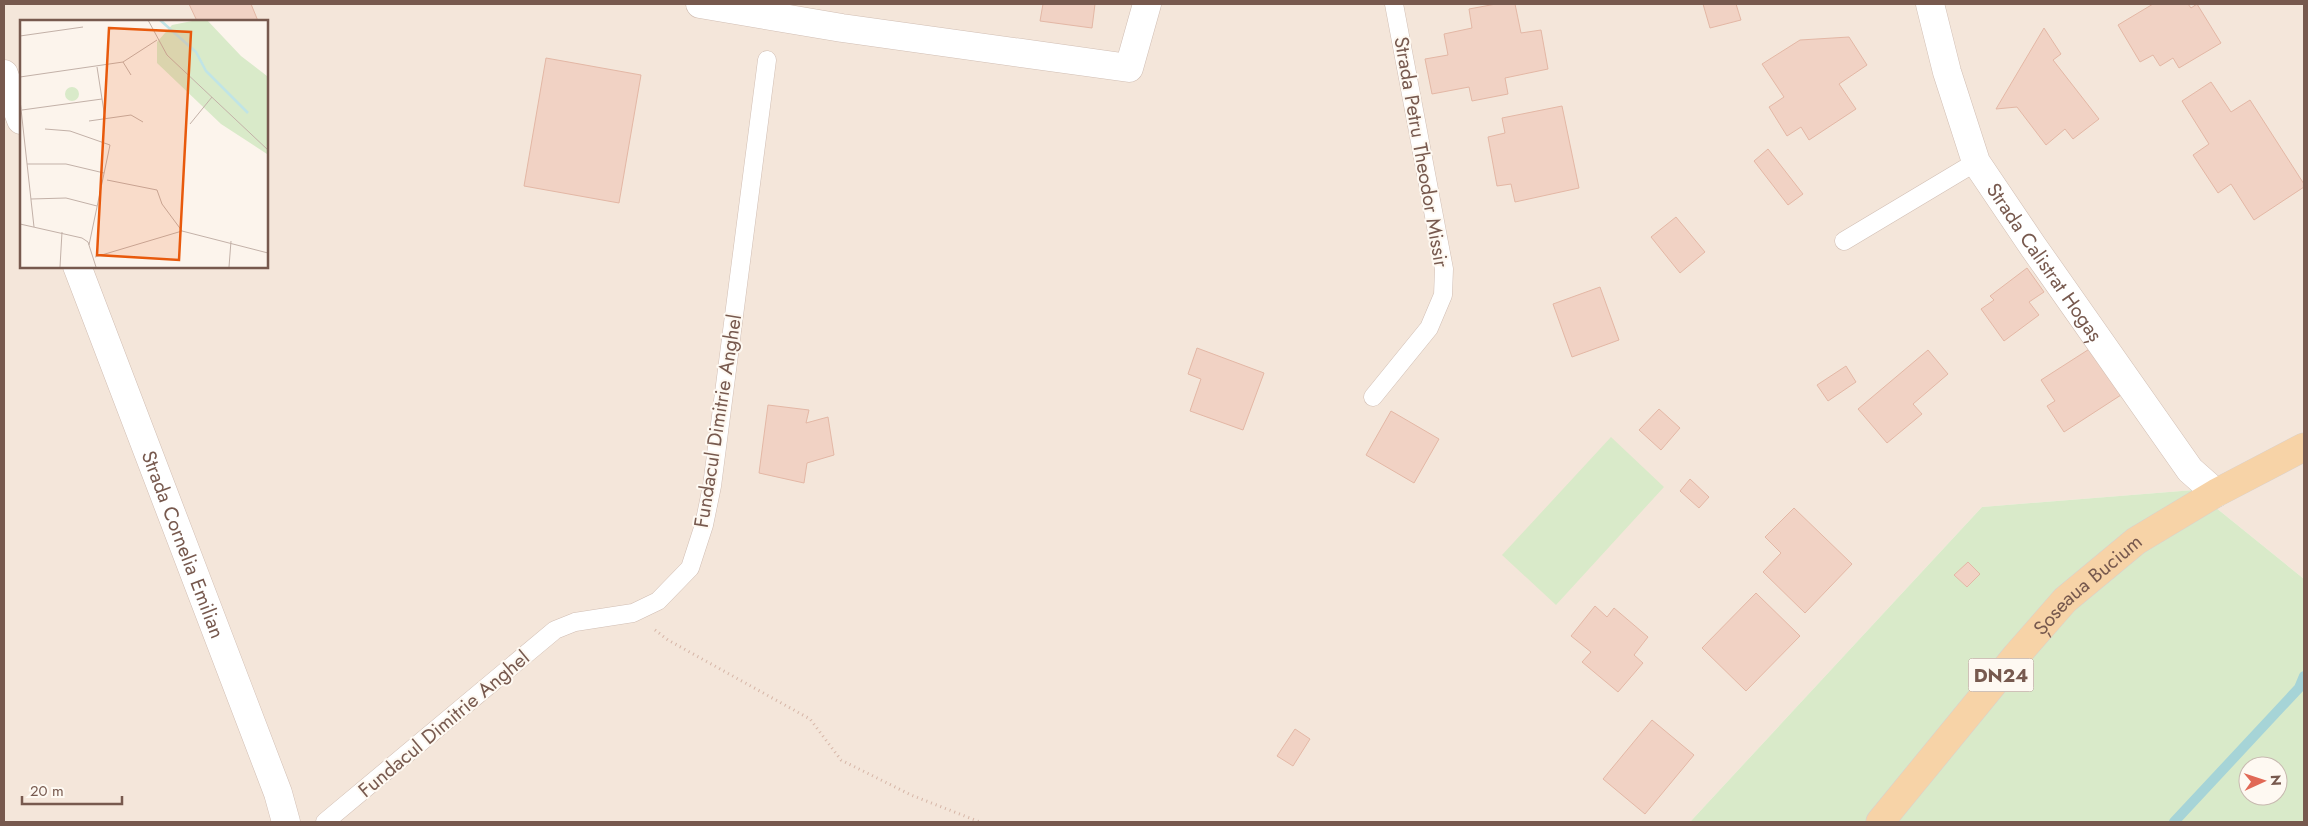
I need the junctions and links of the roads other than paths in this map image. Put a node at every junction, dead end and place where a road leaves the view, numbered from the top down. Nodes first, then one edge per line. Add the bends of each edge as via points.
1 (700, 4) edge
2 (1147, 4) edge
3 (1394, 4) edge
4 (1930, 4) edge
5 (843, 16) edge
6 (767, 60) dead end
7 (4, 74) edge
8 (20, 117) edge
9 (1976, 162) junction
10 (1844, 241) dead end
11 (78, 268) edge
12 (1373, 397) dead end
13 (2304, 447) edge
14 (2216, 493) junction
15 (286, 822) edge
16 (325, 822) edge
17 (1880, 822) edge

1 - 5 street
2 - 5 street via 1129,68
3 - 12 lane, Strada Petru Theodor Missir via 1444,268 1443,295 1430,328
4 - 9 street, Strada Calistrat Hogaș via 1946,72
6 - 16 lane, Fundacul Dimitrie Anghel via 713,476 704,525 690,568 658,601 633,613 575,622 555,630
7 - 8 street
9 - 10 lane
9 - 14 street, Strada Calistrat Hogaș via 2190,470
11 - 15 street, Strada Cornelia Emilian via 278,793
13 - 14 main road, Șoseaua Bucium / DN24
14 - 17 main road, Șoseaua Bucium / DN24 via 2136,541 2065,600

